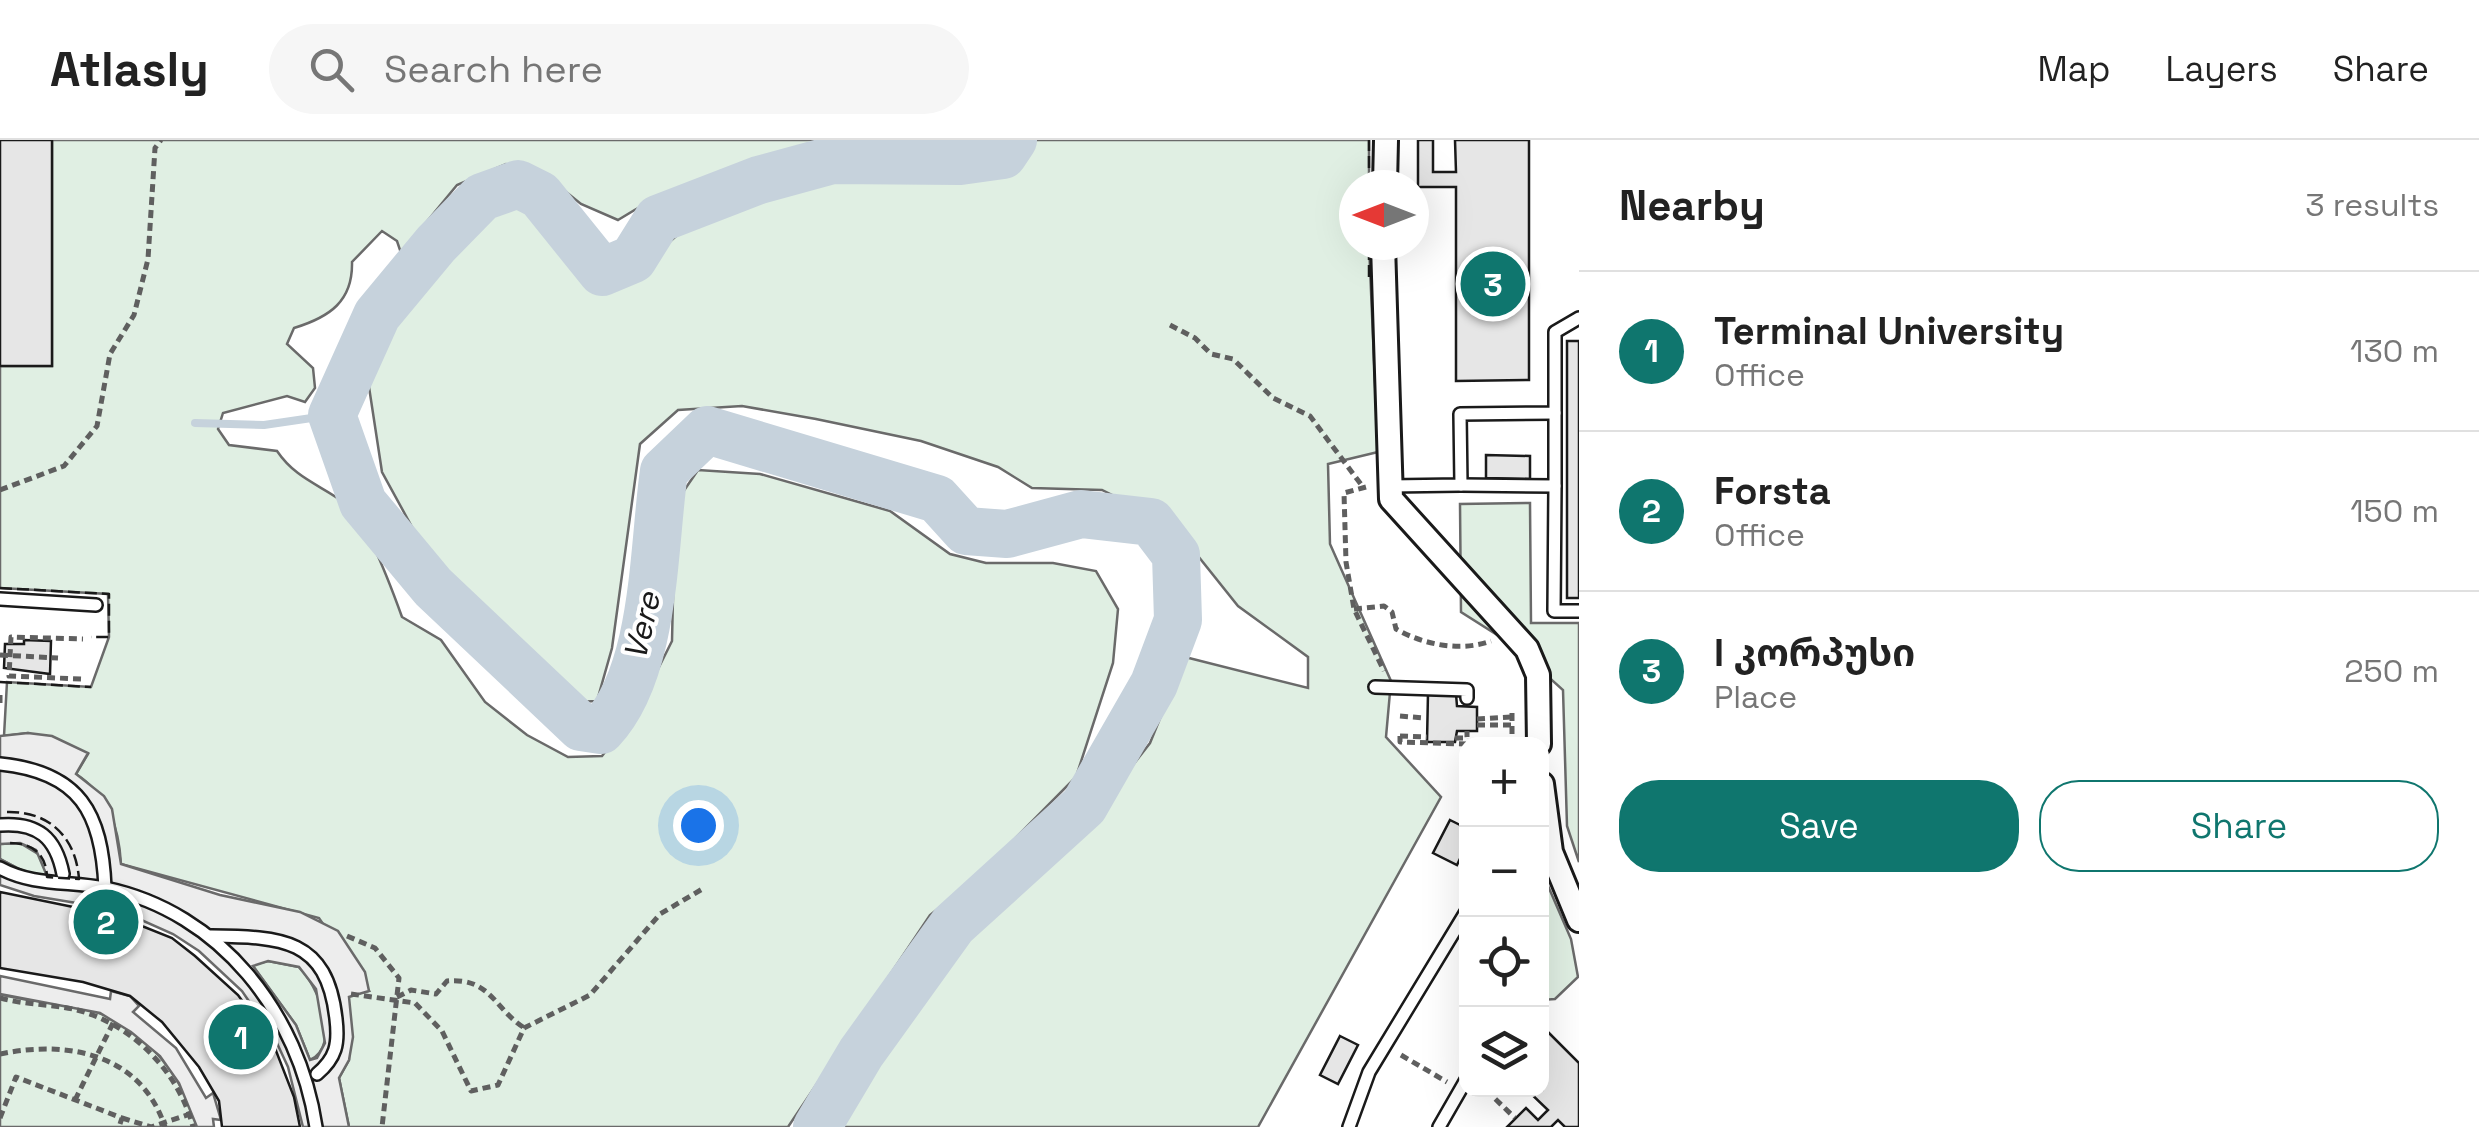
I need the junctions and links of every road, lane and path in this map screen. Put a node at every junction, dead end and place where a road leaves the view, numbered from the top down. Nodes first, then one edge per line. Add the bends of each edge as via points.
1 (161, 140) edge
2 (1386, 140) edge
3 (1385, 170) edge
4 (1384, 260) edge
5 (1579, 318) edge
6 (1170, 325) dead end
7 (1554, 413) junction
8 (1460, 485) junction
9 (1389, 486) junction
10 (1554, 486) junction
11 (1363, 487) junction
12 (0, 490) edge
13 (0, 599) edge
14 (96, 605) dead end
15 (1354, 610) junction
16 (1579, 611) edge
17 (1513, 633) junction
18 (84, 639) dead end
19 (0, 655) edge
20 (10, 655) junction
21 (58, 658) dead end
22 (81, 678) dead end
23 (1384, 685) joint
24 (0, 694) edge
25 (1468, 698) dead end
26 (0, 702) edge
27 (1516, 708) dead end
28 (1400, 716) dead end
29 (1426, 718) dead end
30 (1477, 722) dead end
31 (1512, 726) junction
32 (1427, 737) dead end
33 (1512, 737) edge
34 (1539, 737) edge
35 (1455, 738) dead end
36 (0, 764) edge
37 (0, 825) edge
38 (1548, 827) edge
39 (0, 868) edge
40 (63, 874) dead end
41 (105, 888) junction
42 (704, 888) dead end
43 (1463, 917) edge
44 (1579, 920) edge
45 (210, 936) junction
46 (347, 936) dead end
47 (329, 980) junction
48 (398, 997) junction
49 (0, 998) edge
50 (113, 1022) junction
51 (524, 1028) junction
52 (1385, 1046) junction
53 (0, 1054) edge
54 (96, 1054) junction
55 (317, 1074) dead end
56 (1459, 1083) edge
57 (1459, 1092) edge
58 (1493, 1097) edge
59 (75, 1100) junction
60 (191, 1114) junction
61 (0, 1118) edge
62 (122, 1118) junction
63 (1515, 1118) dead end
64 (164, 1125) edge
65 (118, 1127) edge
66 (193, 1127) edge
67 (316, 1127) edge
68 (382, 1127) edge
69 (1349, 1127) edge
70 (1439, 1127) edge

1 - 12 path via 155,148 148,259 134,314 110,354 97,426 64,466
2 - 3 street
4 - 9 street
5 - 7 lane via 1554,332
6 - 11 path via 1211,354 1233,359 1272,398 1310,416
7 - 8 lane via 1460,414
7 - 10 lane
8 - 9 lane
8 - 10 lane
9 - 11 path
9 - 17 street via 1396,507
10 - 16 lane via 1554,611
11 - 15 path via 1344,493
13 - 14 lane
15 - 17 path via 1384,606 1396,629 1414,640 1453,646 1478,646
15 - 23 path
17 - 34 street via 1538,675
18 - 20 path via 11,637
19 - 20 path
20 - 21 path
20 - 22 path via 9,676
23 - 25 lane via 1468,690
24 - 26 path
27 - 31 path
28 - 29 path
30 - 31 path
31 - 33 path
32 - 35 path via 1400,736 1400,742 1466,744 1466,734
36 - 41 lane via 26,766 78,793 98,826
37 - 40 lane via 41,831
38 - 44 street
39 - 41 lane via 30,880
41 - 45 lane via 167,907
42 - 51 path via 660,914 590,995
43 - 52 lane
45 - 47 lane via 284,941 310,953
45 - 67 lane via 254,981 292,1041
46 - 48 path via 375,948 392,967
47 - 48 path via 352,997
47 - 55 lane via 336,1049
48 - 51 path via 411,990 436,994 455,980 494,994
48 - 51 path via 442,1031 471,1091 502,1084
48 - 68 path
49 - 50 path
50 - 54 path
50 - 60 path via 154,1056
52 - 56 path
52 - 69 lane
53 - 54 path via 56,1046
54 - 59 path
54 - 64 path via 146,1089
57 - 70 lane
58 - 63 path
59 - 61 path via 16,1077
59 - 62 path
60 - 64 path
60 - 66 path
62 - 64 path
62 - 65 path

